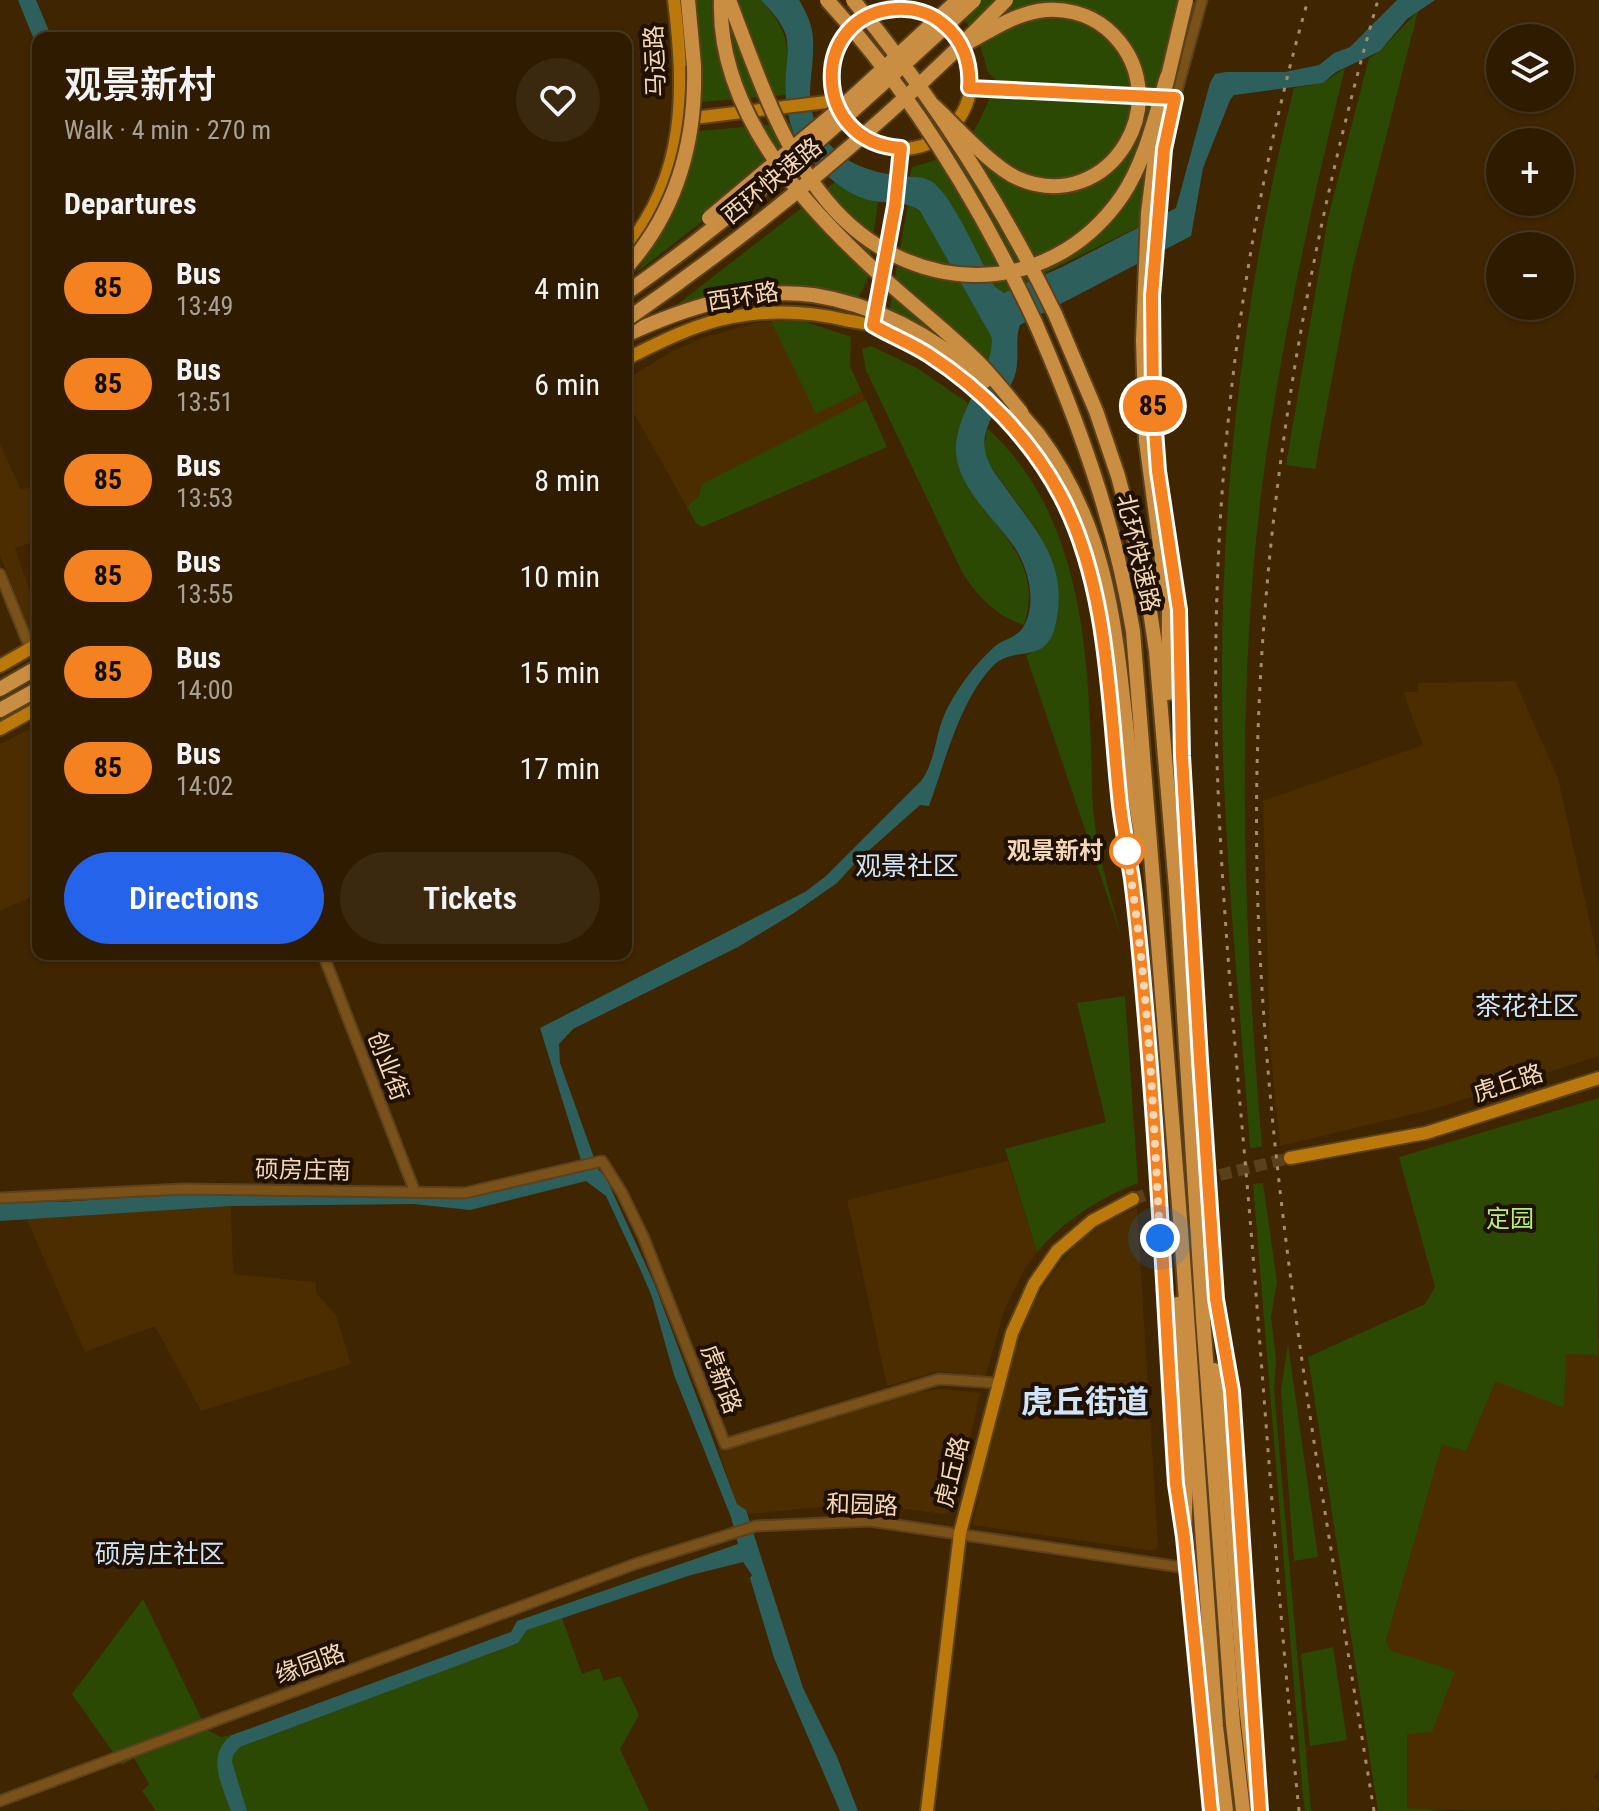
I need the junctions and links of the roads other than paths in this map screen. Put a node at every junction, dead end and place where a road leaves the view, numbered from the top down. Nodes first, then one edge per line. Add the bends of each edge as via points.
1 (674, 0) edge
2 (688, 0) edge
3 (721, 0) edge
4 (729, 0) edge
5 (827, 0) edge
6 (853, 0) edge
7 (865, 0) edge
8 (929, 0) edge
9 (958, 0) edge
10 (974, 0) edge
11 (1006, 0) edge
12 (1186, 0) edge
13 (1202, 0) edge
14 (929, 15) junction
15 (883, 36) junction
16 (960, 47) junction
17 (1167, 77) junction
18 (969, 88) junction
19 (1175, 98) junction
20 (829, 102) junction
21 (934, 106) junction
22 (678, 120) junction
23 (901, 148) junction
24 (632, 240) edge
25 (632, 260) edge
26 (632, 278) edge
27 (632, 288) edge
28 (632, 316) edge
29 (873, 325) junction
30 (632, 332) edge
31 (632, 356) edge
32 (1021, 412) junction
33 (0, 574) edge
34 (32, 642) edge
35 (32, 647) edge
36 (0, 666) edge
37 (32, 670) edge
38 (0, 689) edge
39 (32, 692) edge
40 (0, 710) edge
41 (32, 711) edge
42 (0, 729) edge
43 (1166, 765) junction
44 (1153, 895) junction
45 (325, 960) edge
46 (1599, 1078) edge
47 (1290, 1158) tunnel mouth
48 (599, 1161) joint
49 (415, 1192) junction
50 (0, 1198) edge
51 (1133, 1199) tunnel mouth
52 (1181, 1231) junction
53 (1203, 1318) junction
54 (997, 1383) junction
55 (960, 1533) junction
56 (1184, 1537) junction
57 (635, 1564) joint
58 (1187, 1568) junction
59 (0, 1801) edge
60 (927, 1811) edge
61 (1211, 1811) edge
62 (1226, 1811) edge
63 (1243, 1811) edge
64 (1259, 1811) edge

1 - 22 main road, 马运路
2 - 25 highway, bridge via 695,87 687,150 660,220
3 - 32 highway, bridge via 723,38 737,88 758,131 803,196 863,259 976,360
4 - 17 highway, bridge via 782,129 825,200 859,234 892,256 957,275 992,275 1037,265 1097,226 1129,184
5 - 44 highway, 北环快速路, bridge via 867,47 957,177 1014,276 1089,451 1125,584 1140,696
6 - 15 highway, 北环快速路, bridge
7 - 15 highway, bridge
8 - 14 main road
9 - 26 highway, bridge via 844,105
10 - 27 highway, 西环快速路, bridge via 766,186
11 - 16 highway, 西环快速路, bridge
12 - 17 highway, bridge
13 - 19 street
14 - 18 main road via 951,30 961,45
14 - 20 main road via 885,10 854,27 834,57
15 - 21 highway, 北环快速路, bridge
16 - 21 highway, bridge via 1039,11 1068,11 1094,20 1117,39 1135,73 1139,105 1130,135 1117,156 1093,176 1067,184 1038,184 999,167
16 - 28 highway, 西环快速路, bridge via 777,208
17 - 43 highway, bridge via 1149,192 1143,340 1146,441 1169,612
18 - 19 main road
18 - 23 main road via 959,117 946,132 929,143
19 - 64 main road via 1164,149 1155,261 1155,438 1179,610 1200,1060 1216,1299 1232,1391
20 - 22 main road
20 - 23 main road via 863,137
21 - 43 highway, 北环快速路, bridge via 1007,221 1055,314 1107,442 1152,614
22 - 24 main road via 667,180
23 - 29 main road
29 - 31 main road, 西环路 via 798,312 751,315 699,326
29 - 56 main road, 西环路 via 967,381 1001,414 1045,470 1072,520 1090,579 1134,902
30 - 32 highway, bridge via 738,297 826,297 877,313 928,338
32 - 44 highway, bridge via 1061,465 1081,504 1106,587 1119,651 1132,786
33 - 34 street
35 - 36 main road
37 - 38 highway
39 - 40 highway
41 - 42 main road
43 - 53 highway, 北环快速路
44 - 52 highway, 北环快速路
45 - 49 street, 创业街
46 - 47 main road, 虎丘路 via 1426,1133
48 - 49 street, 硕房庄南 via 465,1193
48 - 54 street, 虎新路 via 643,1236 725,1444 939,1379
49 - 50 street, 硕房庄南 via 184,1189
51 - 54 main road, 虎丘路 via 1092,1221 1048,1262 1020,1312
52 - 56 highway via 1177,1320
52 - 62 highway, 北环快速路
53 - 63 highway, 北环快速路
53 - 64 highway via 1223,1407
54 - 55 main road, 虎丘路
55 - 57 street, 和园路 via 870,1521 756,1526
55 - 58 street, 和园路
55 - 60 main road, 虎丘路
56 - 58 main road, 西环路
57 - 59 street, 缘园路
58 - 61 main road, 西环路

